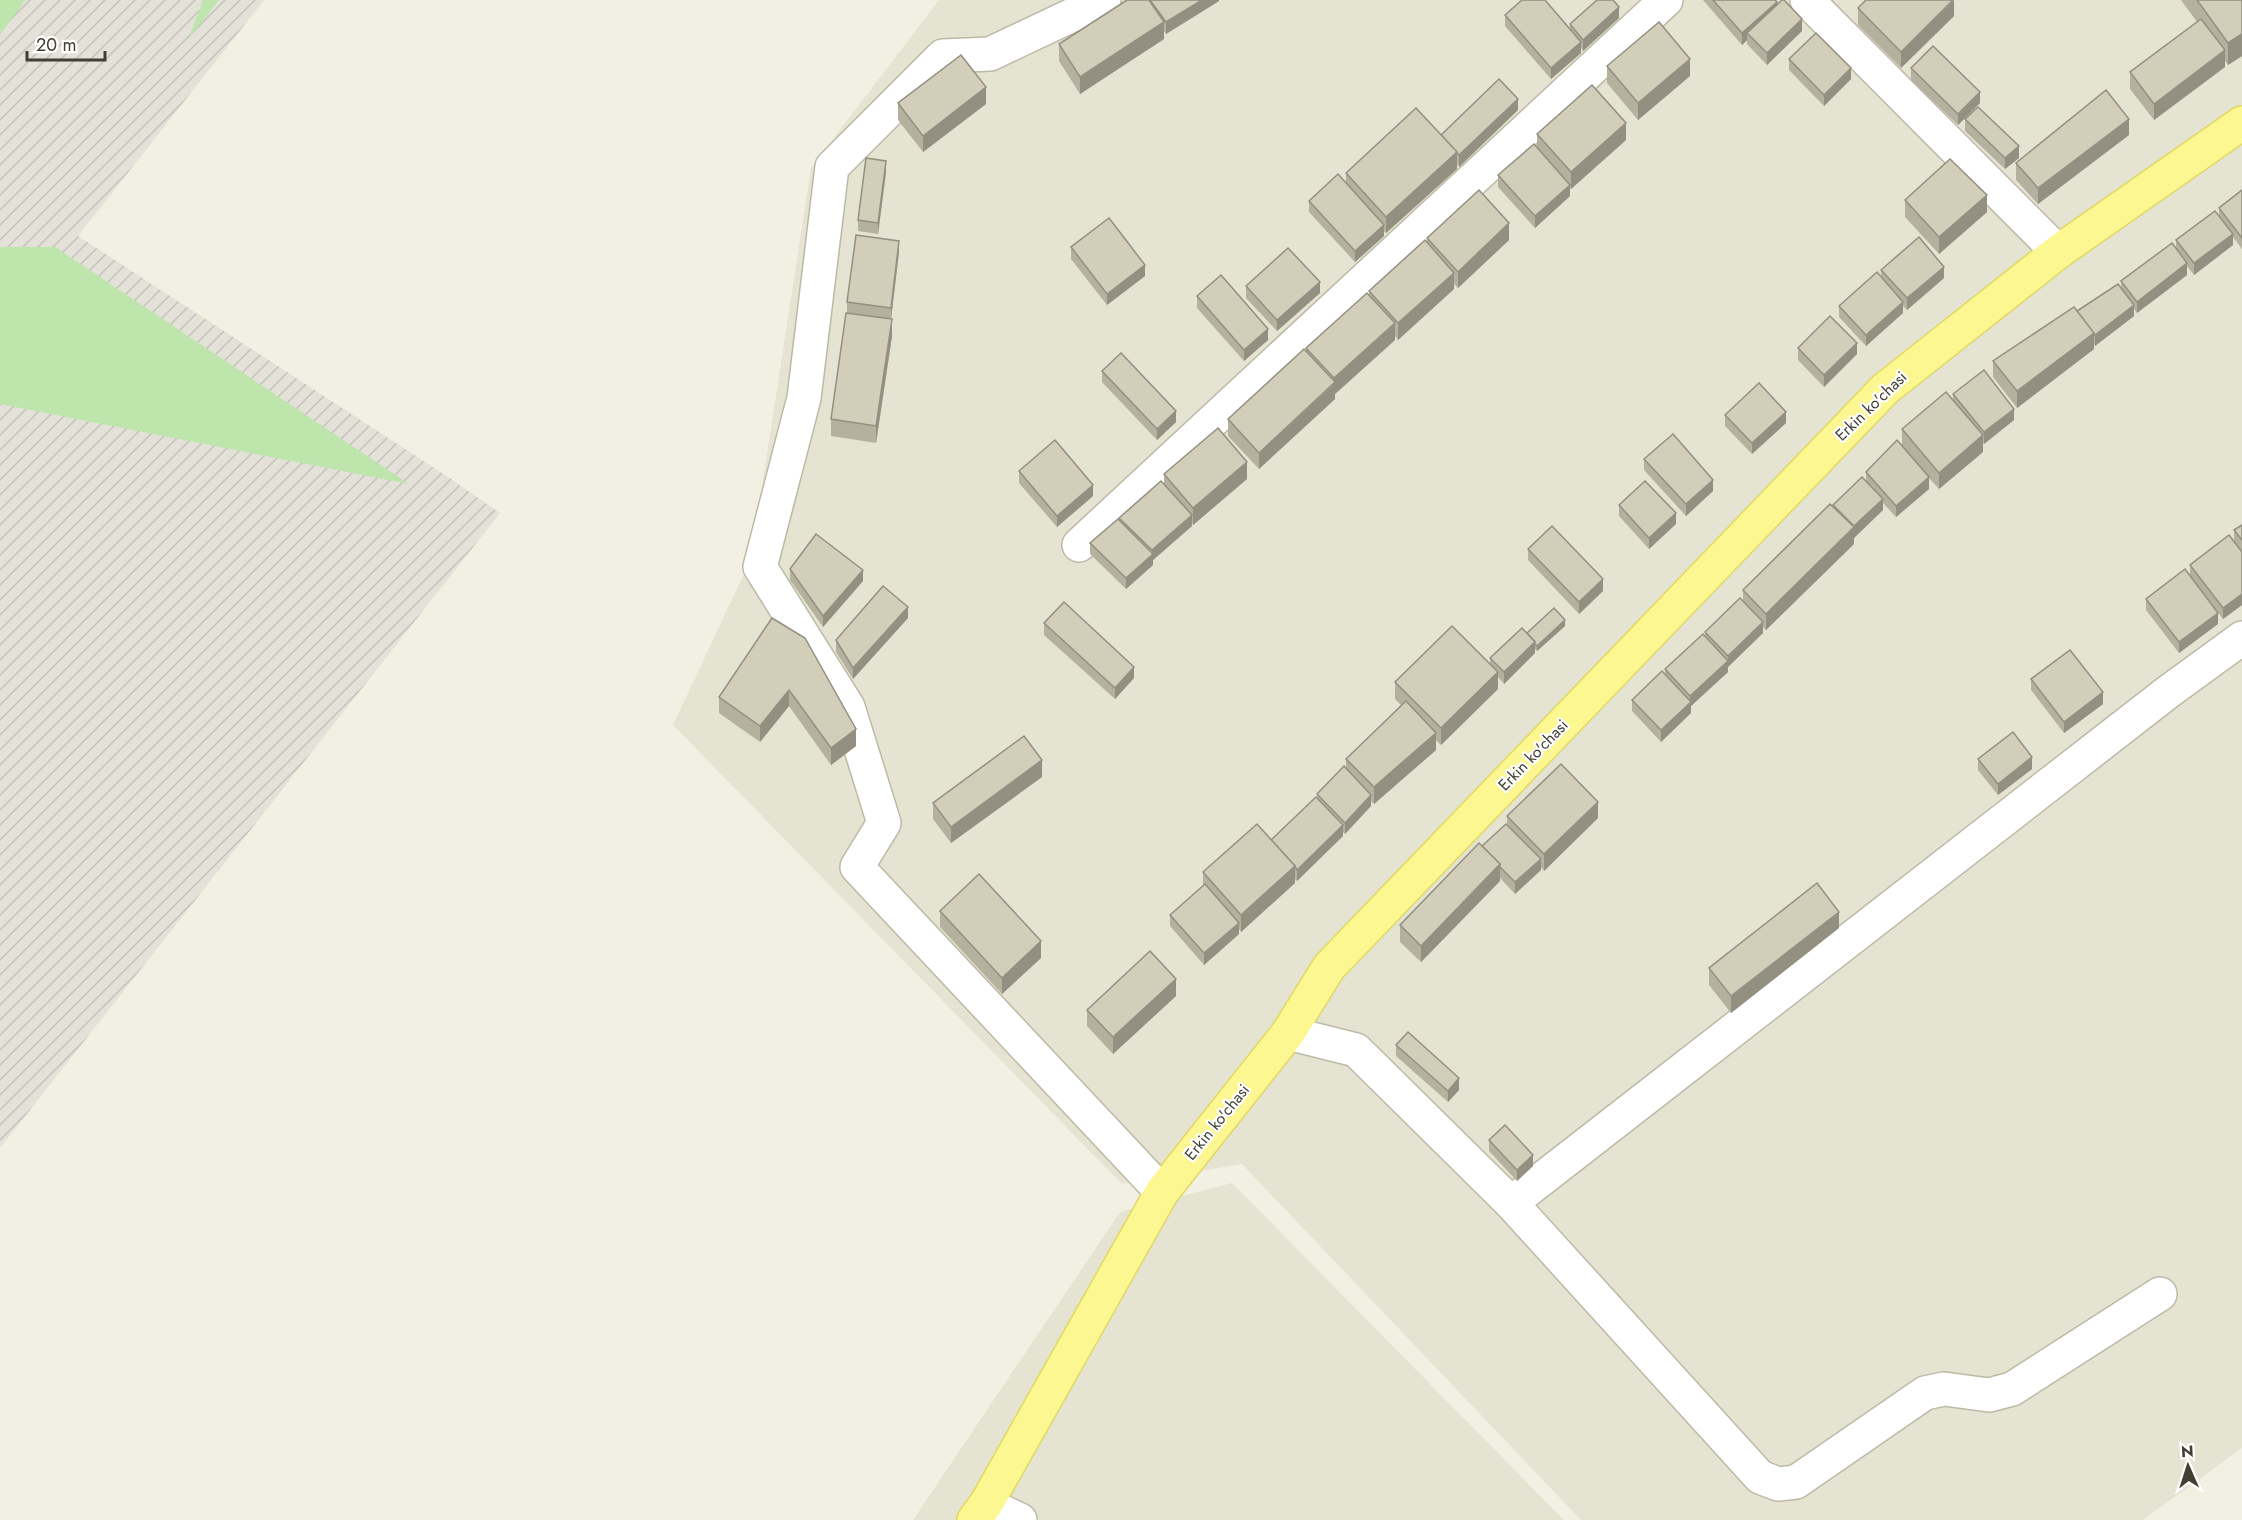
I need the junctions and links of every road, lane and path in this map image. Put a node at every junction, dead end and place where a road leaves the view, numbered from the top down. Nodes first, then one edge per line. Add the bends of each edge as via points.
1 (1104, 0) edge
2 (1666, 0) edge
3 (1807, 0) edge
4 (2242, 123) edge
5 (2058, 252) junction
6 (1079, 545) dead end
7 (2242, 638) edge
8 (1288, 1033) junction
9 (1162, 1192) junction
10 (1511, 1203) junction
11 (2160, 1294) dead end
12 (980, 1512) edge
13 (1020, 1520) edge

1 - 9 street via 990,54 943,56 832,167 804,398 759,567 848,706 884,823 857,867
2 - 6 street
3 - 5 street
4 - 5 main road, Erkin ko'chasi
5 - 8 main road, Erkin ko'chasi via 1885,388 1329,967
7 - 10 street via 2158,699
8 - 9 main road, Erkin ko'chasi
8 - 10 street via 1356,1050
9 - 12 main road, Erkin ko'chasi
10 - 11 street via 1760,1477 1778,1484 1796,1482 1925,1393 1944,1389 1989,1395 2012,1389
12 - 13 street

